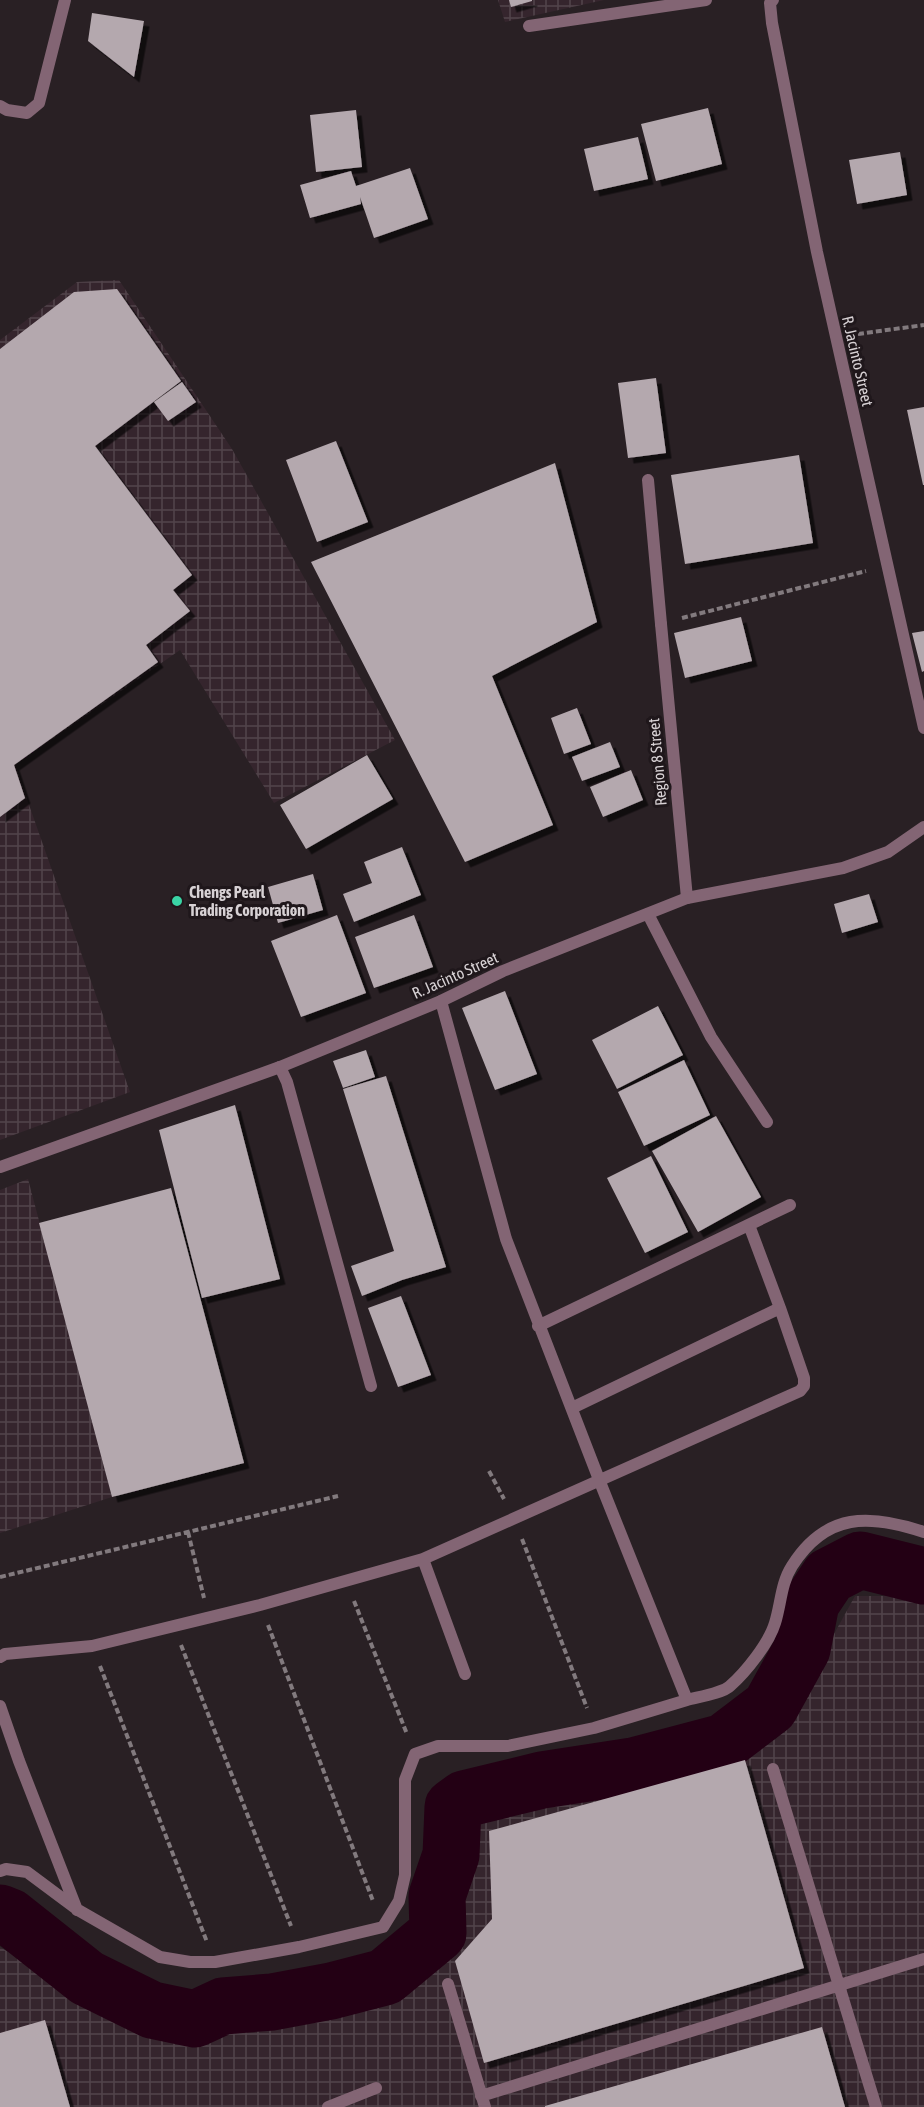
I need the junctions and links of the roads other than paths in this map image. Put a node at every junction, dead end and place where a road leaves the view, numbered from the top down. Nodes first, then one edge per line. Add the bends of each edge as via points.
1 (65, 0) edge
2 (706, 0) edge
3 (772, 0) edge
4 (530, 26) dead end
5 (0, 106) edge
6 (648, 480) dead end
7 (924, 728) edge
8 (924, 827) edge
9 (687, 898) junction
10 (648, 914) junction
11 (441, 1001) junction
12 (280, 1067) junction
13 (767, 1122) dead end
14 (0, 1167) edge
15 (790, 1205) dead end
16 (749, 1224) junction
17 (780, 1308) junction
18 (538, 1326) junction
19 (371, 1386) dead end
20 (572, 1408) junction
21 (600, 1482) junction
22 (924, 1532) edge
23 (423, 1559) junction
24 (0, 1657) edge
25 (465, 1674) dead end
26 (687, 1700) junction
27 (0, 1706) edge
28 (773, 1769) dead end
29 (0, 1871) edge
30 (78, 1910) junction
31 (924, 1959) edge
32 (448, 1984) dead end
33 (838, 1986) junction
34 (376, 2088) dead end
35 (483, 2101) edge
36 (328, 2107) edge
37 (876, 2107) edge

1 - 5 street via 39,103 27,113
2 - 4 street
3 - 7 street, R. Jacinto Street via 772,23 817,252
6 - 9 street, Region 8 Street
8 - 9 street, R. Jacinto Street via 888,852 843,868
9 - 10 street, R. Jacinto Street
10 - 11 street, R. Jacinto Street via 503,971
10 - 13 street via 711,1036
11 - 12 street, R. Jacinto Street
11 - 18 street via 506,1239
12 - 14 street, R. Jacinto Street
12 - 19 street
15 - 16 street
16 - 17 street
16 - 18 street
17 - 20 street
17 - 21 street via 804,1378 800,1391
18 - 20 street
20 - 21 street
21 - 23 street
21 - 26 street
22 - 26 street via 874,1520 832,1526 814,1540 792,1567 774,1625 755,1657 728,1688
23 - 24 street via 260,1605 92,1646
23 - 25 street
26 - 30 street via 594,1728 508,1746 438,1746 415,1754 405,1780 405,1875 399,1901 383,1928 215,1962 190,1962 160,1957
27 - 30 street
28 - 33 street
29 - 30 street via 27,1872
31 - 33 street
32 - 35 street
33 - 35 street
33 - 37 street
34 - 36 street

